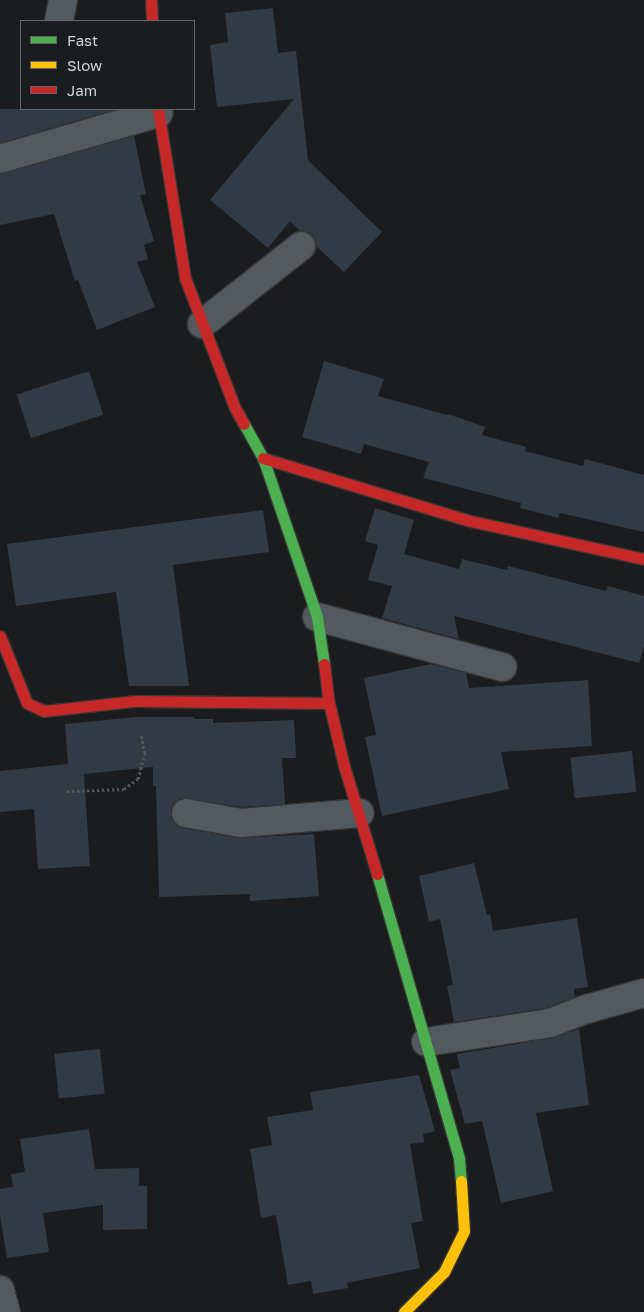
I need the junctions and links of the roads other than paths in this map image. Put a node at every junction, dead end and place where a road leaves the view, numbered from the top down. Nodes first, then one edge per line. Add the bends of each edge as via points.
1 (63, 0) edge
2 (151, 0) edge
3 (60, 20) edge
4 (152, 20) edge
5 (158, 111) edge
6 (0, 159) edge
7 (301, 246) dead end
8 (202, 324) junction
9 (264, 458) junction
10 (644, 559) edge
11 (317, 617) junction
12 (0, 636) edge
13 (502, 667) dead end
14 (328, 703) junction
15 (186, 813) dead end
16 (360, 813) junction
17 (644, 993) edge
18 (426, 1042) junction
19 (0, 1290) edge
20 (6, 1312) edge
21 (404, 1312) edge

1 - 3 street
2 - 4 street
5 - 6 street
5 - 8 street via 185,278
7 - 8 street
8 - 9 street via 235,408
9 - 10 street via 471,520
9 - 11 street
11 - 13 street
11 - 14 street
12 - 14 street via 27,703 44,711 135,701
14 - 16 street
15 - 16 street via 241,822
16 - 18 street
17 - 18 street via 550,1023
18 - 21 street via 459,1159 464,1231 444,1272
19 - 20 street

